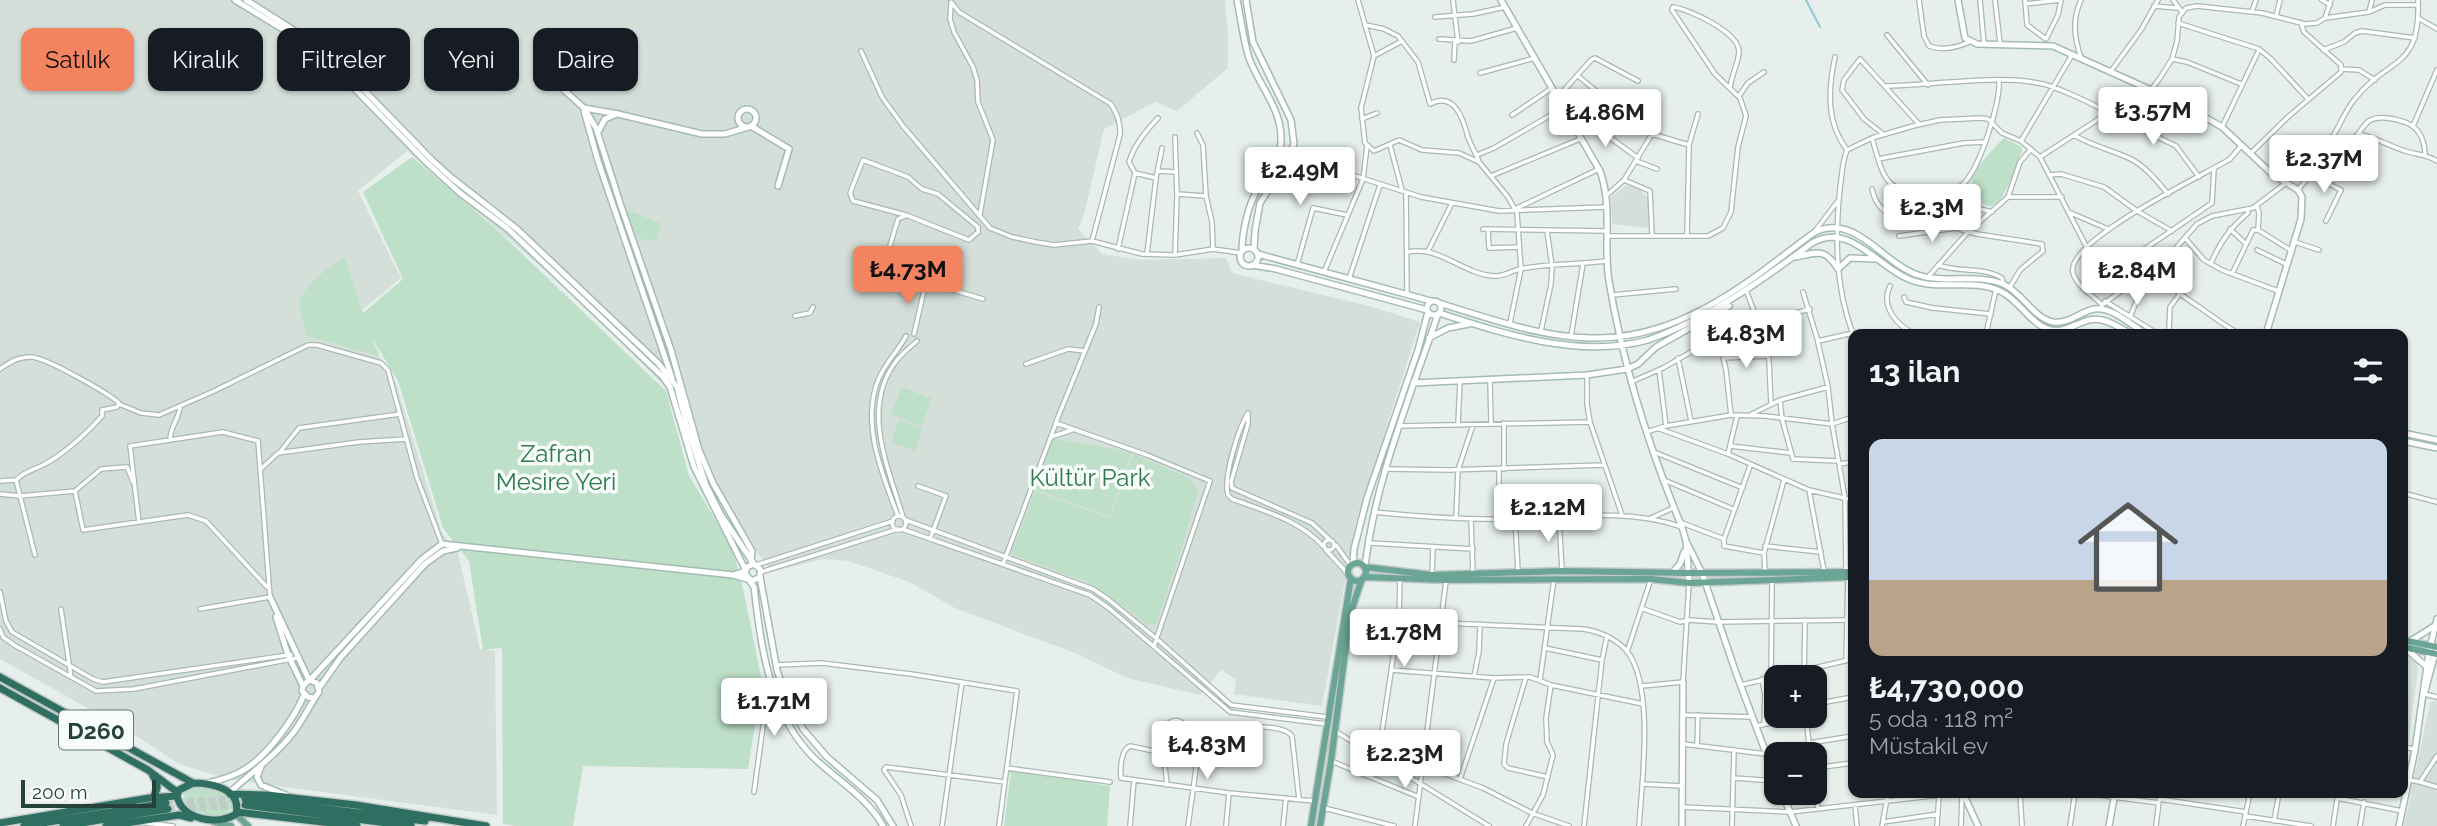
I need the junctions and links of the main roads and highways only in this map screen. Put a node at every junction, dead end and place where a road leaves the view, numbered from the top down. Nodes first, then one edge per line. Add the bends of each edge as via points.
1 (235, 0) edge
2 (246, 0) edge
3 (1237, 0) edge
4 (1246, 0) edge
5 (1501, 0) edge
6 (1958, 0) edge
7 (565, 91) edge
8 (584, 108) junction
9 (618, 114) junction
10 (598, 132) junction
11 (778, 186) dead end
12 (620, 211) junction
13 (1242, 252) junction
14 (1256, 252) junction
15 (1793, 258) junction
16 (1877, 259) junction
17 (1252, 265) junction
18 (1746, 290) junction
19 (1432, 301) junction
20 (1439, 303) junction
21 (1427, 311) junction
22 (1438, 313) junction
23 (1473, 324) junction
24 (2049, 329) edge
25 (2065, 329) edge
26 (2122, 329) edge
27 (2138, 329) edge
28 (2268, 329) edge
29 (1429, 338) junction
30 (1621, 340) junction
31 (1627, 369) junction
32 (673, 380) junction
33 (1413, 383) junction
34 (2408, 434) edge
35 (2437, 440) edge
36 (2408, 443) edge
37 (2437, 448) edge
38 (1686, 541) junction
39 (466, 546) junction
40 (1685, 549) junction
41 (754, 564) junction
42 (1352, 565) junction
43 (1365, 567) junction
44 (745, 570) junction
45 (1672, 573) junction
46 (1688, 573) junction
47 (1702, 573) junction
48 (760, 574) junction
49 (733, 575) junction
50 (1848, 575) edge
51 (1848, 575) edge
52 (1350, 577) junction
53 (1363, 578) junction
54 (1447, 578) junction
55 (748, 579) junction
56 (1704, 582) junction
57 (1689, 583) junction
58 (270, 597) road end
59 (2436, 622) edge
60 (2408, 640) edge
61 (2408, 642) edge
62 (2408, 647) edge
63 (2435, 649) edge
64 (2408, 651) edge
65 (293, 657) junction
66 (2426, 666) junction
67 (0, 677) edge
68 (310, 680) junction
69 (1683, 682) road end
70 (303, 686) junction
71 (0, 688) edge
72 (319, 688) junction
73 (2424, 694) junction
74 (304, 695) junction
75 (313, 698) junction
76 (1764, 748) edge
77 (263, 763) junction
78 (142, 767) junction
79 (2408, 779) edge
80 (192, 783) junction
81 (208, 783) junction
82 (230, 793) junction
83 (177, 794) junction
84 (153, 797) junction
85 (1964, 798) edge
86 (2114, 798) edge
87 (2404, 798) edge
88 (302, 799) junction
89 (1787, 805) edge
90 (236, 813) junction
91 (279, 817) junction
92 (201, 820) junction
93 (149, 822) edge
94 (214, 822) junction
95 (0, 823) edge
96 (24, 826) edge
97 (62, 826) edge
98 (106, 826) edge
99 (231, 826) edge
100 (248, 826) edge
101 (264, 826) edge
102 (357, 826) edge
103 (411, 826) edge
104 (471, 826) edge
105 (486, 826) edge
106 (883, 826) edge
107 (893, 826) edge
108 (1311, 826) edge
109 (1320, 826) edge
110 (1682, 826) edge
111 (1796, 826) edge
112 (1978, 826) edge
113 (2109, 826) edge
114 (2399, 826) edge

1 - 44 main road via 317,50 426,163 508,229 663,377 699,479
2 - 32 main road via 325,50 433,161 517,229
3 - 13 main road via 1250,59 1275,110 1281,143 1251,204
4 - 14 main road via 1253,42 1294,134 1290,154 1260,204
5 - 30 main road via 1605,185 1606,261
6 - 28 main road via 1969,42 2001,46 2046,42 2222,127 2298,190 2301,219
7 - 8 main road
8 - 9 main road
8 - 10 main road
8 - 12 main road via 598,161
9 - 10 main road via 605,120
9 - 11 main road via 702,134 725,134 749,126 789,149
10 - 12 main road
12 - 32 main road
12 - 41 main road via 671,350 699,450 752,551
13 - 14 main road via 1247,248
13 - 17 main road via 1243,263
14 - 17 main road via 1258,260
14 - 19 main road
15 - 16 main road via 1825,254 1838,269 1850,258
15 - 16 main road via 1819,239 1838,236
15 - 18 main road
16 - 24 main road via 1920,283 1996,289
17 - 21 main road
18 - 27 main road via 1815,232 1838,227 1855,233 1900,267 1927,278 1988,280 2010,287 2052,321 2066,321 2103,305
18 - 30 main road
18 - 31 main road
19 - 20 main road
19 - 21 main road
20 - 22 main road
20 - 30 main road via 1541,333
21 - 22 main road
21 - 42 main road via 1367,498
22 - 23 main road
22 - 29 main road
23 - 29 main road via 1448,328
23 - 30 main road via 1567,345
25 - 26 main road via 2099,319
29 - 33 main road
30 - 31 main road
31 - 33 main road
31 - 38 main road
32 - 41 main road via 706,485
33 - 43 main road via 1374,512
34 - 35 main road
36 - 37 main road
38 - 40 main road
38 - 47 main road
39 - 49 main road
39 - 68 main road via 442,544 422,559
39 - 72 main road via 443,551 425,564
40 - 45 main road
40 - 46 main road
41 - 44 main road
41 - 48 main road
42 - 43 main road
42 - 52 main road
43 - 53 main road
43 - 54 main road
44 - 49 main road
44 - 55 main road
45 - 46 main road
45 - 54 main road via 1518,571
46 - 47 main road
46 - 57 main road
47 - 50 main road
47 - 56 main road
48 - 55 main road via 755,580
48 - 107 main road via 776,665 803,729 827,757 877,800
49 - 55 main road
51 - 56 main road
52 - 53 main road
52 - 108 main road
53 - 54 main road
53 - 109 main road via 1349,614
54 - 57 main road
55 - 106 main road via 754,587 770,680 778,701 801,742 863,800
56 - 57 main road
56 - 76 main road
58 - 65 main road
59 - 60 main road
59 - 63 main road
61 - 63 main road
62 - 63 main road
63 - 66 main road
63 - 73 main road
64 - 66 main road
65 - 68 main road
65 - 70 main road
66 - 73 main road
67 - 80 highway, D260
68 - 70 main road
68 - 72 main road
69 - 110 main road
70 - 74 main road
71 - 78 highway, D260
72 - 75 main road
73 - 79 main road
74 - 75 main road
74 - 81 main road via 262,756 245,770
75 - 77 main road via 292,734
77 - 82 main road
77 - 88 main road via 257,777 261,785
78 - 83 highway, D260
78 - 84 highway, D260 via 157,783
80 - 81 highway
80 - 83 highway
81 - 82 highway
82 - 88 highway
82 - 90 highway via 238,806
83 - 84 highway
83 - 92 highway via 182,808
84 - 95 highway
85 - 112 main road
86 - 113 main road
87 - 114 main road
88 - 105 highway
89 - 111 main road
90 - 91 highway
90 - 94 highway via 226,821
90 - 100 main road
91 - 101 highway
91 - 102 highway
92 - 93 highway via 179,815
92 - 94 highway
93 - 98 highway
94 - 99 main road
96 - 97 highway via 167,806
103 - 104 highway via 245,802

